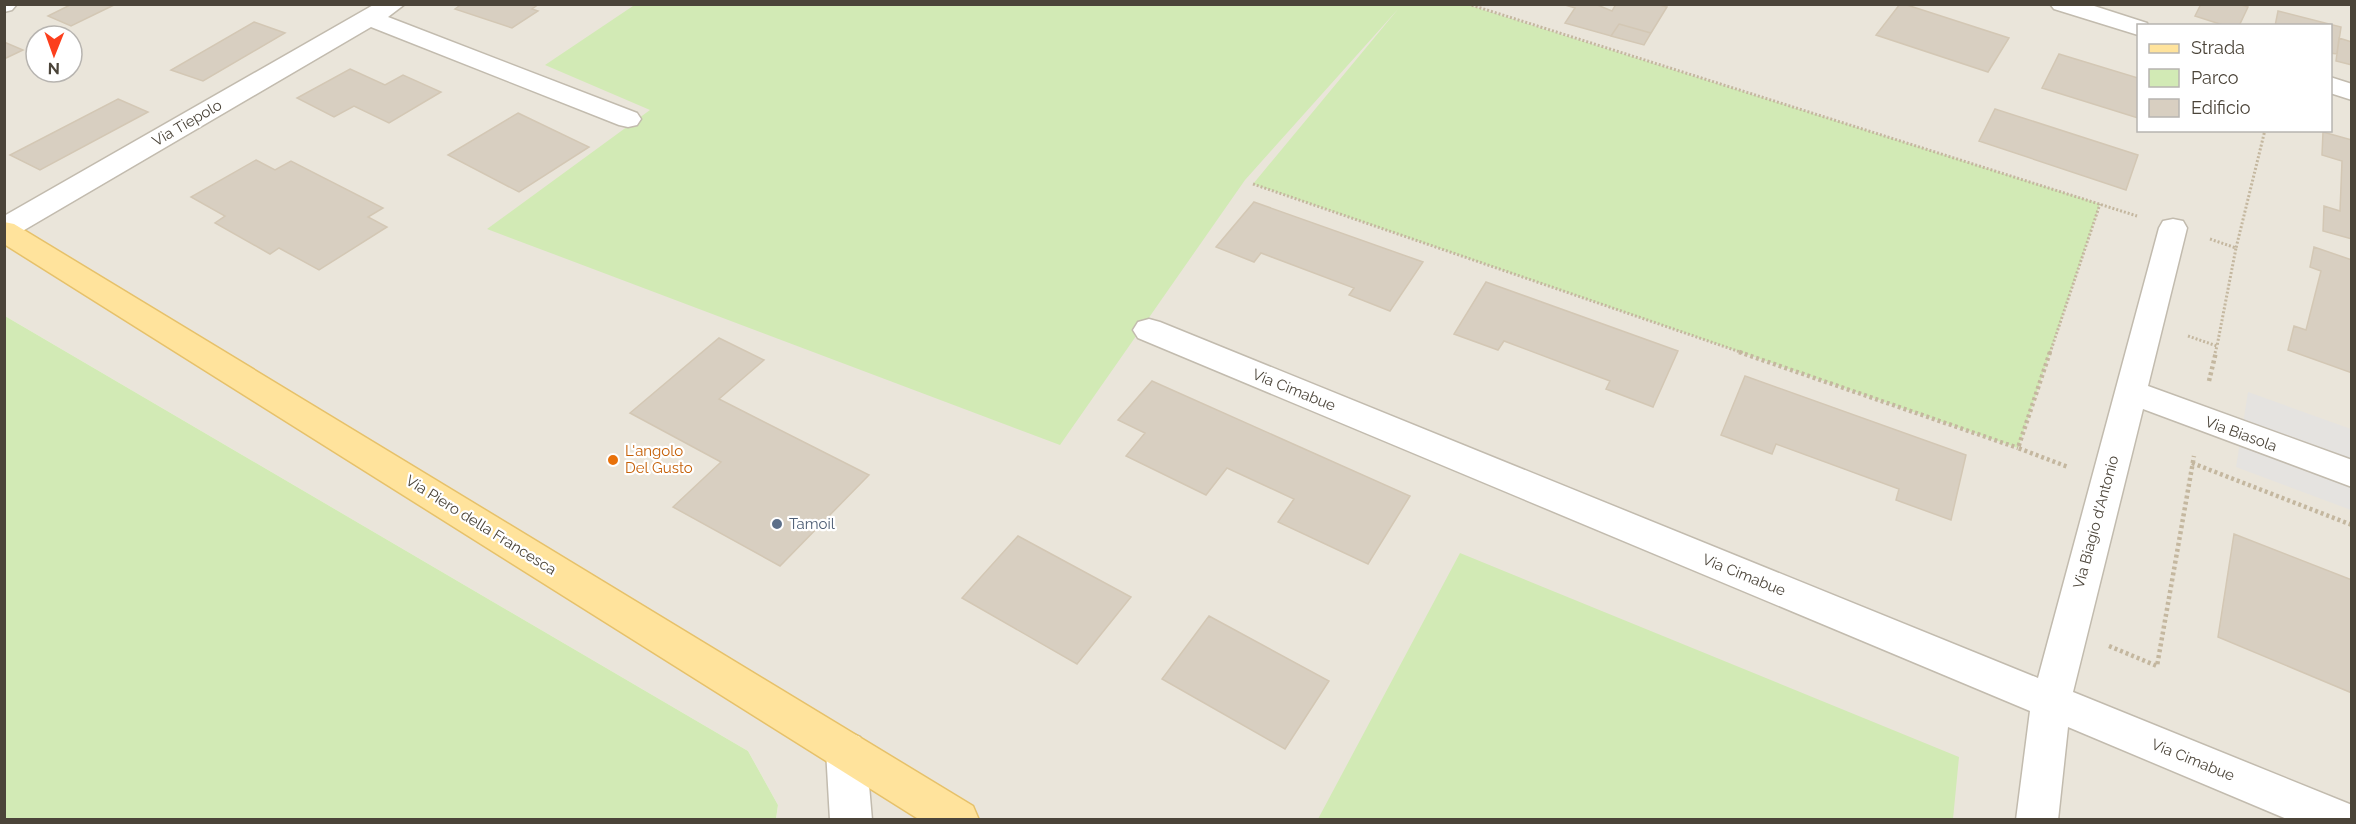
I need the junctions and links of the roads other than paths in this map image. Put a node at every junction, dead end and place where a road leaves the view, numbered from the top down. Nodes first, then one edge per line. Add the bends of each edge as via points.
1 (393, 4) edge
2 (2062, 4) edge
3 (370, 18) junction
4 (2137, 27) edge
5 (2332, 85) edge
6 (2352, 92) edge
7 (628, 119) dead end
8 (2173, 228) road end
9 (4, 230) edge
10 (1149, 330) dead end
11 (2130, 392) junction
12 (2352, 474) edge
13 (2050, 701) junction
14 (846, 750) junction
15 (851, 819) edge
16 (958, 819) edge
17 (2037, 819) edge
18 (2339, 819) edge

1 - 3 street, Via Tiepolo
2 - 4 street
3 - 7 street
3 - 9 street, Via Tiepolo
5 - 6 street
8 - 11 street, Via Biagio d'Antonio
9 - 14 main road, Via Piero della Francesca
10 - 13 street, Via Cimabue
11 - 12 street, Via Biasola
11 - 13 street, Via Biagio d'Antonio
13 - 17 street, Via Biagio d'Antonio
13 - 18 street, Via Cimabue
14 - 15 street
14 - 16 main road, Via Piero della Francesca

